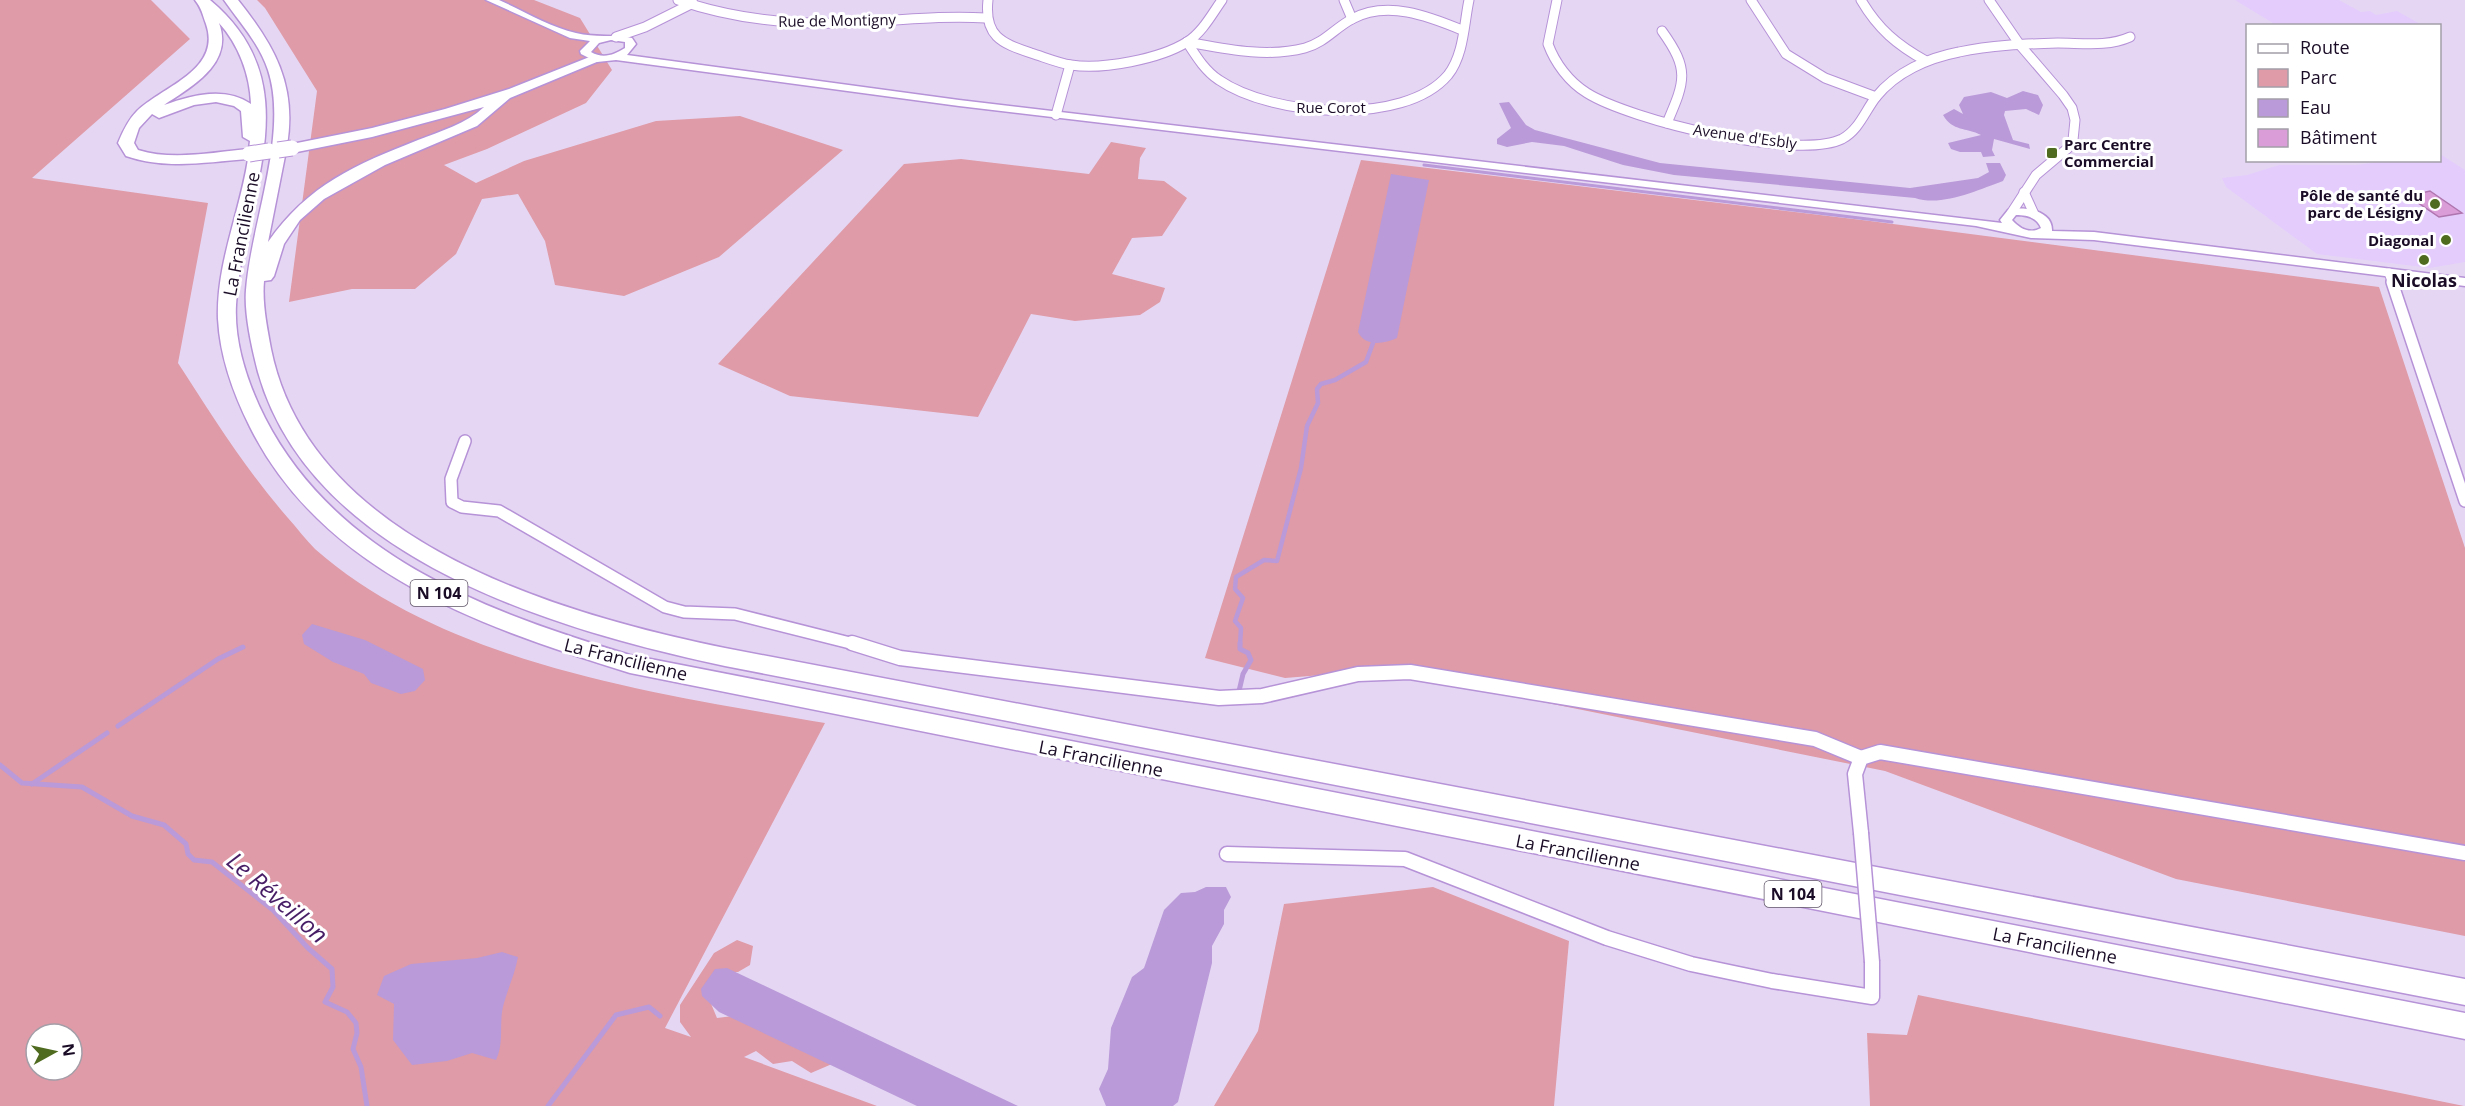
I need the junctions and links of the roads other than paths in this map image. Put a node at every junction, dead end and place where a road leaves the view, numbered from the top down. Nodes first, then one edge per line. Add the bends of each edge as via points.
1 (231, 0) edge
2 (491, 0) edge
3 (678, 0) edge
4 (700, 0) edge
5 (988, 0) edge
6 (1221, 0) edge
7 (1344, 0) edge
8 (1468, 0) edge
9 (1557, 0) edge
10 (1751, 0) edge
11 (1861, 0) edge
12 (1989, 0) edge
13 (206, 4) edge
14 (690, 5) junction
15 (986, 18) junction
16 (1352, 19) junction
17 (645, 27) junction
18 (1462, 30) junction
19 (1662, 31) dead end
20 (574, 36) junction
21 (616, 37) junction
22 (2130, 37) dead end
23 (601, 39) junction
24 (1187, 42) junction
25 (630, 45) junction
26 (2020, 45) junction
27 (590, 53) junction
28 (616, 57) junction
29 (642, 59) junction
30 (1926, 61) junction
31 (1070, 65) junction
32 (505, 95) junction
33 (1876, 97) junction
34 (1056, 114) junction
35 (1667, 123) junction
36 (127, 136) junction
37 (257, 155) junction
38 (2024, 192) junction
39 (2009, 214) junction
40 (2034, 214) junction
41 (2045, 221) junction
42 (1976, 222) junction
43 (2014, 229) junction
44 (2040, 234) junction
45 (2094, 236) junction
46 (2389, 273) junction
47 (2465, 282) edge
48 (257, 308) junction
49 (465, 441) dead end
50 (2465, 501) edge
51 (1861, 758) junction
52 (2465, 853) edge
53 (1227, 854) dead end
54 (2465, 992) edge
55 (2465, 1026) edge

1 - 48 highway, La Francilienne / N 104 via 263,39 274,62 282,102 282,135 254,288
2 - 20 street
3 - 14 street, Rue de Montigny
4 - 14 street
5 - 15 street
6 - 24 street via 1205,25
7 - 16 street
8 - 18 street, Rue Corot
9 - 35 street, Avenue d'Esbly via 1548,45 1559,69 1582,91 1619,110
10 - 33 street via 1786,54 1825,78
11 - 30 street via 1875,27
12 - 26 street
13 - 36 highway via 217,38 211,57 185,84 140,117
13 - 37 highway, La Francilienne / N 104 via 233,30 253,68 261,107
14 - 15 street, Rue de Montigny via 736,16 809,23 959,15
14 - 17 street
15 - 31 street via 992,31 1008,45
16 - 18 street via 1385,9 1411,10
16 - 24 street via 1325,41 1280,53 1251,53
17 - 21 street
17 - 25 street
18 - 24 street, Rue Corot via 1449,74 1434,87 1394,103 1360,109 1297,108 1244,95 1206,70
19 - 35 street via 1678,52 1686,78
20 - 23 street
20 - 27 street
21 - 23 street
21 - 25 street
22 - 26 street, Avenue d'Esbly via 2116,43
23 - 27 street
24 - 31 street via 1139,60
25 - 28 street
25 - 29 street
26 - 30 street, Avenue d'Esbly via 1957,52
26 - 38 street via 2063,95 2075,120 2068,148 2036,175
27 - 28 street
27 - 32 highway via 570,69
28 - 29 street
29 - 34 street via 732,74
30 - 33 street, Avenue d'Esbly
31 - 34 street
32 - 36 highway, bridge via 406,125 323,143 223,157 147,158 128,149
32 - 48 highway via 472,123 358,170 306,207 277,243 266,273 263,299
33 - 35 street, Avenue d'Esbly via 1851,135 1825,144 1768,142
34 - 42 street
36 - 37 highway via 166,109 200,100 226,99 248,109 251,142
37 - 55 highway, La Francilienne / N 104 via 232,260 227,307 232,356 256,426 286,473 341,529 418,582 513,627 630,664 780,695
38 - 39 street
38 - 40 street
39 - 40 street
39 - 42 street
39 - 43 street via 2007,223
40 - 41 street
41 - 44 street via 2047,229
41 - 45 street
42 - 43 street
43 - 44 street
44 - 45 street
45 - 46 street
46 - 47 street
46 - 50 street
48 - 54 highway, La Francilienne / N 104 via 257,334 282,410 302,444 336,485 367,513 441,564 535,606 590,625 647,642 969,706
49 - 51 street via 450,482 448,494 452,502 462,507 499,511 665,607 684,612 735,614 900,658 1219,698 1262,696 1358,674 1410,672 1815,739
51 - 52 street via 1880,752
51 - 53 street, bridge via 1855,774 1872,997 1691,964 1607,938 1405,860

